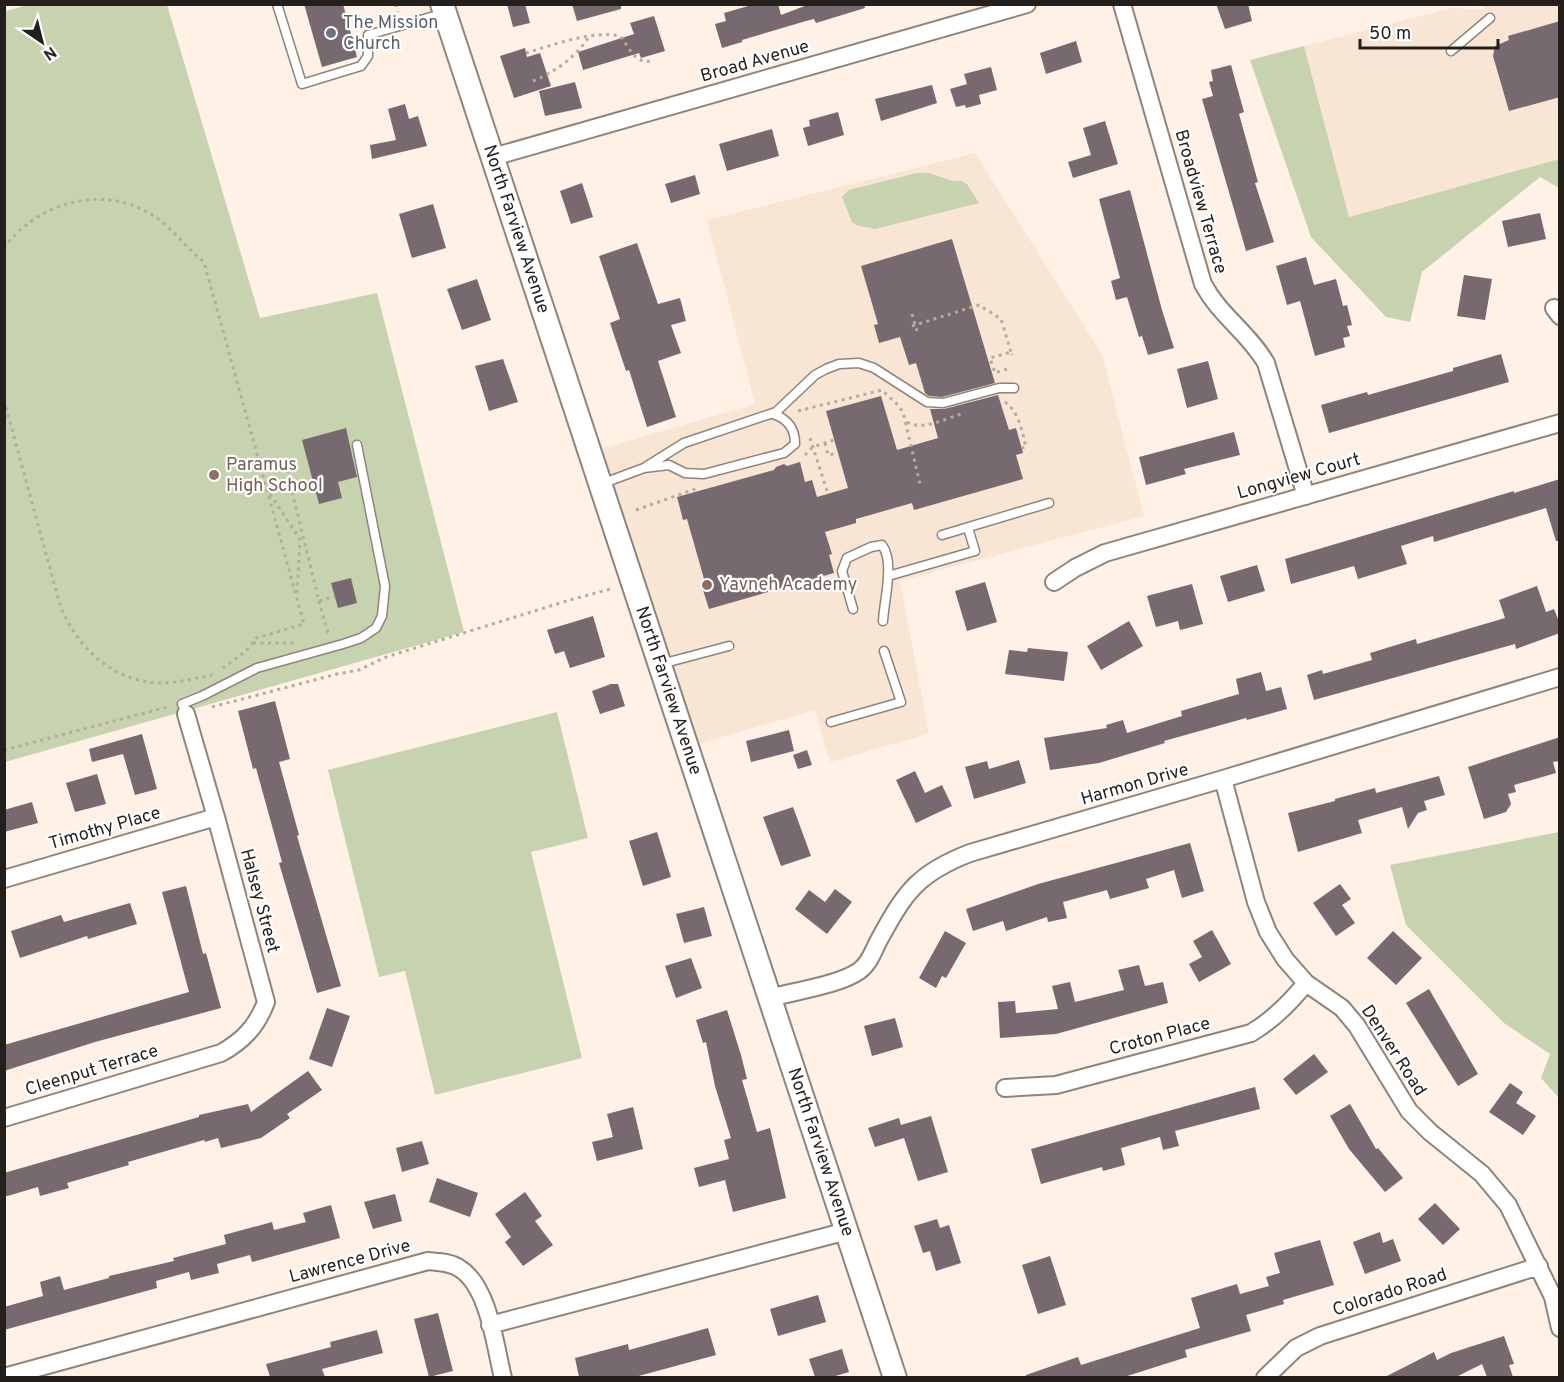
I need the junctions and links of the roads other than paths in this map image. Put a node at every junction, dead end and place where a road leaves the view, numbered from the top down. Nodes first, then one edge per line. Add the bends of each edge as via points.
1 (277, 4) edge
2 (1027, 4) edge
3 (1122, 4) edge
4 (444, 9) edge
5 (1490, 18) dead end
6 (1451, 51) dead end
7 (493, 157) junction
8 (1014, 388) dead end
9 (773, 414) junction
10 (1560, 423) edge
11 (357, 444) dead end
12 (644, 468) junction
13 (601, 484) junction
14 (1306, 496) junction
15 (1049, 503) dead end
16 (968, 528) junction
17 (942, 535) dead end
18 (888, 576) junction
19 (1054, 582) dead end
20 (853, 609) dead end
21 (883, 621) dead end
22 (729, 646) dead end
23 (884, 651) dead end
24 (660, 664) junction
25 (1560, 677) edge
26 (184, 709) joint
27 (831, 722) dead end
28 (1223, 779) junction
29 (216, 817) junction
30 (4, 879) edge
31 (1306, 983) junction
32 (770, 998) junction
33 (191, 1062) joint
34 (1005, 1088) dead end
35 (4, 1118) edge
36 (847, 1231) junction
37 (1539, 1266) junction
38 (490, 1324) junction
39 (1560, 1328) edge
40 (4, 1377) edge
41 (503, 1377) edge
42 (895, 1377) edge
43 (1264, 1377) edge

1 - 4 lane via 302,84 361,66 368,56 368,35
2 - 7 street, Broad Avenue
3 - 14 street, Broadview Terrace via 1203,284 1213,302 1257,347 1266,363
4 - 7 street, North Farview Avenue
5 - 6 lane
7 - 13 street, North Farview Avenue
8 - 9 lane via 999,388 943,404 927,402 874,368 859,363 840,364 815,375
9 - 12 lane via 684,443
9 - 12 lane via 783,417 795,433 795,444 784,453 704,474 685,473 669,465
10 - 14 street, Longview Court
11 - 26 lane via 385,586 382,616 375,628 361,638 257,668
12 - 13 lane
13 - 24 street, North Farview Avenue
14 - 19 street, Longview Court via 1105,553
15 - 16 lane
16 - 17 lane
16 - 18 lane via 975,551
18 - 20 lane via 890,562 882,545 847,558 842,571
18 - 21 lane
22 - 24 lane
23 - 27 lane via 901,702
24 - 32 street, North Farview Avenue
25 - 28 street, Harmon Drive
26 - 29 street, Halsey Street
28 - 31 street, Denver Road via 1256,902 1268,932
28 - 32 street, Harmon Drive via 949,861 911,887 860,971 842,980
29 - 30 street, Timothy Place
29 - 33 street, Halsey Street via 266,1002 251,1029 236,1044
31 - 34 street, Croton Place via 1290,1003 1251,1033 1056,1085
31 - 37 street, Denver Road via 1342,1008 1357,1026 1409,1111 1493,1185 1508,1205
32 - 36 street, North Farview Avenue
33 - 35 street, Cleenput Terrace
36 - 38 street
36 - 42 street, North Farview Avenue
37 - 39 street, Denver Road via 1553,1297
37 - 43 street, Colorado Road via 1320,1336 1296,1348
38 - 40 street, Lawrence Drive via 471,1277 458,1267 428,1260
38 - 41 street, Lawrence Drive

